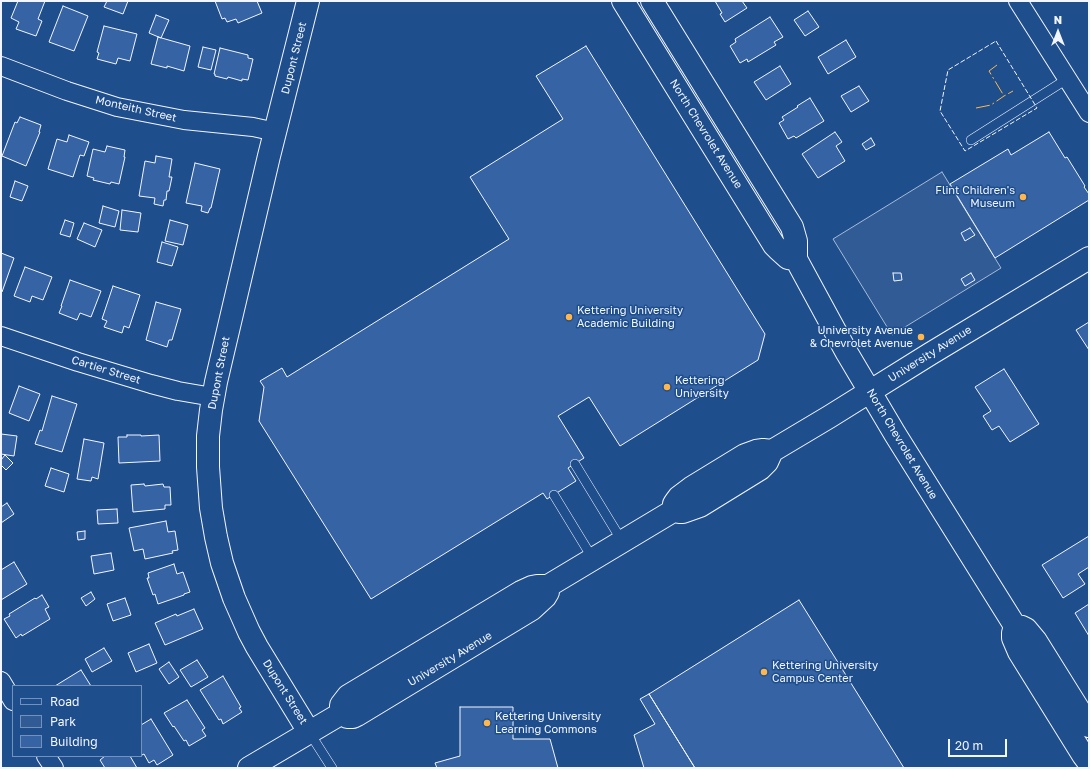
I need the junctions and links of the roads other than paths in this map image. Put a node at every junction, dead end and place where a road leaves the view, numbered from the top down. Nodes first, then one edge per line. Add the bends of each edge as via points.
1 (308, 1) edge
2 (623, 1) edge
3 (652, 1) edge
4 (1018, 1) edge
5 (1, 66) edge
6 (1067, 79) junction
7 (1089, 113) edge
8 (276, 132) junction
9 (970, 140) dead end
10 (1089, 258) edge
11 (796, 259) junction
12 (1, 336) edge
13 (870, 392) junction
14 (213, 397) junction
15 (575, 464) dead end
16 (554, 495) dead end
17 (622, 541) junction
18 (593, 559) junction
19 (1014, 626) junction
20 (1, 681) edge
21 (12, 699) edge
22 (1089, 726) edge
23 (310, 732) junction
24 (47, 757) edge
25 (1089, 763) edge
26 (54, 768) edge
27 (249, 768) edge
28 (332, 768) edge

1 - 8 street, Dupont Street
2 - 11 street, North Chevrolet Avenue via 774,245 788,258
3 - 11 street, North Chevrolet Avenue via 792,227 796,241
4 - 6 street
5 - 8 street, Monteith Street via 67,92 117,107 184,120
6 - 7 street
6 - 9 lane
8 - 14 street, Dupont Street
10 - 13 street, University Avenue
11 - 13 street, North Chevrolet Avenue
12 - 14 street, Cartier Street via 150,384
13 - 17 street, University Avenue via 772,451 760,469 700,506 683,512 673,511
13 - 19 street, North Chevrolet Avenue
14 - 23 street, Dupont Street via 208,436 209,481 211,508 224,569 249,632
15 - 17 lane
16 - 18 lane
17 - 18 street, University Avenue
18 - 23 street, University Avenue via 548,586 525,589 348,696 341,705 342,713
19 - 22 street via 1026,629 1036,641
19 - 25 street, North Chevrolet Avenue via 1013,638 1019,652
20 - 21 street
23 - 27 street, University Avenue
23 - 28 lane
24 - 26 street

